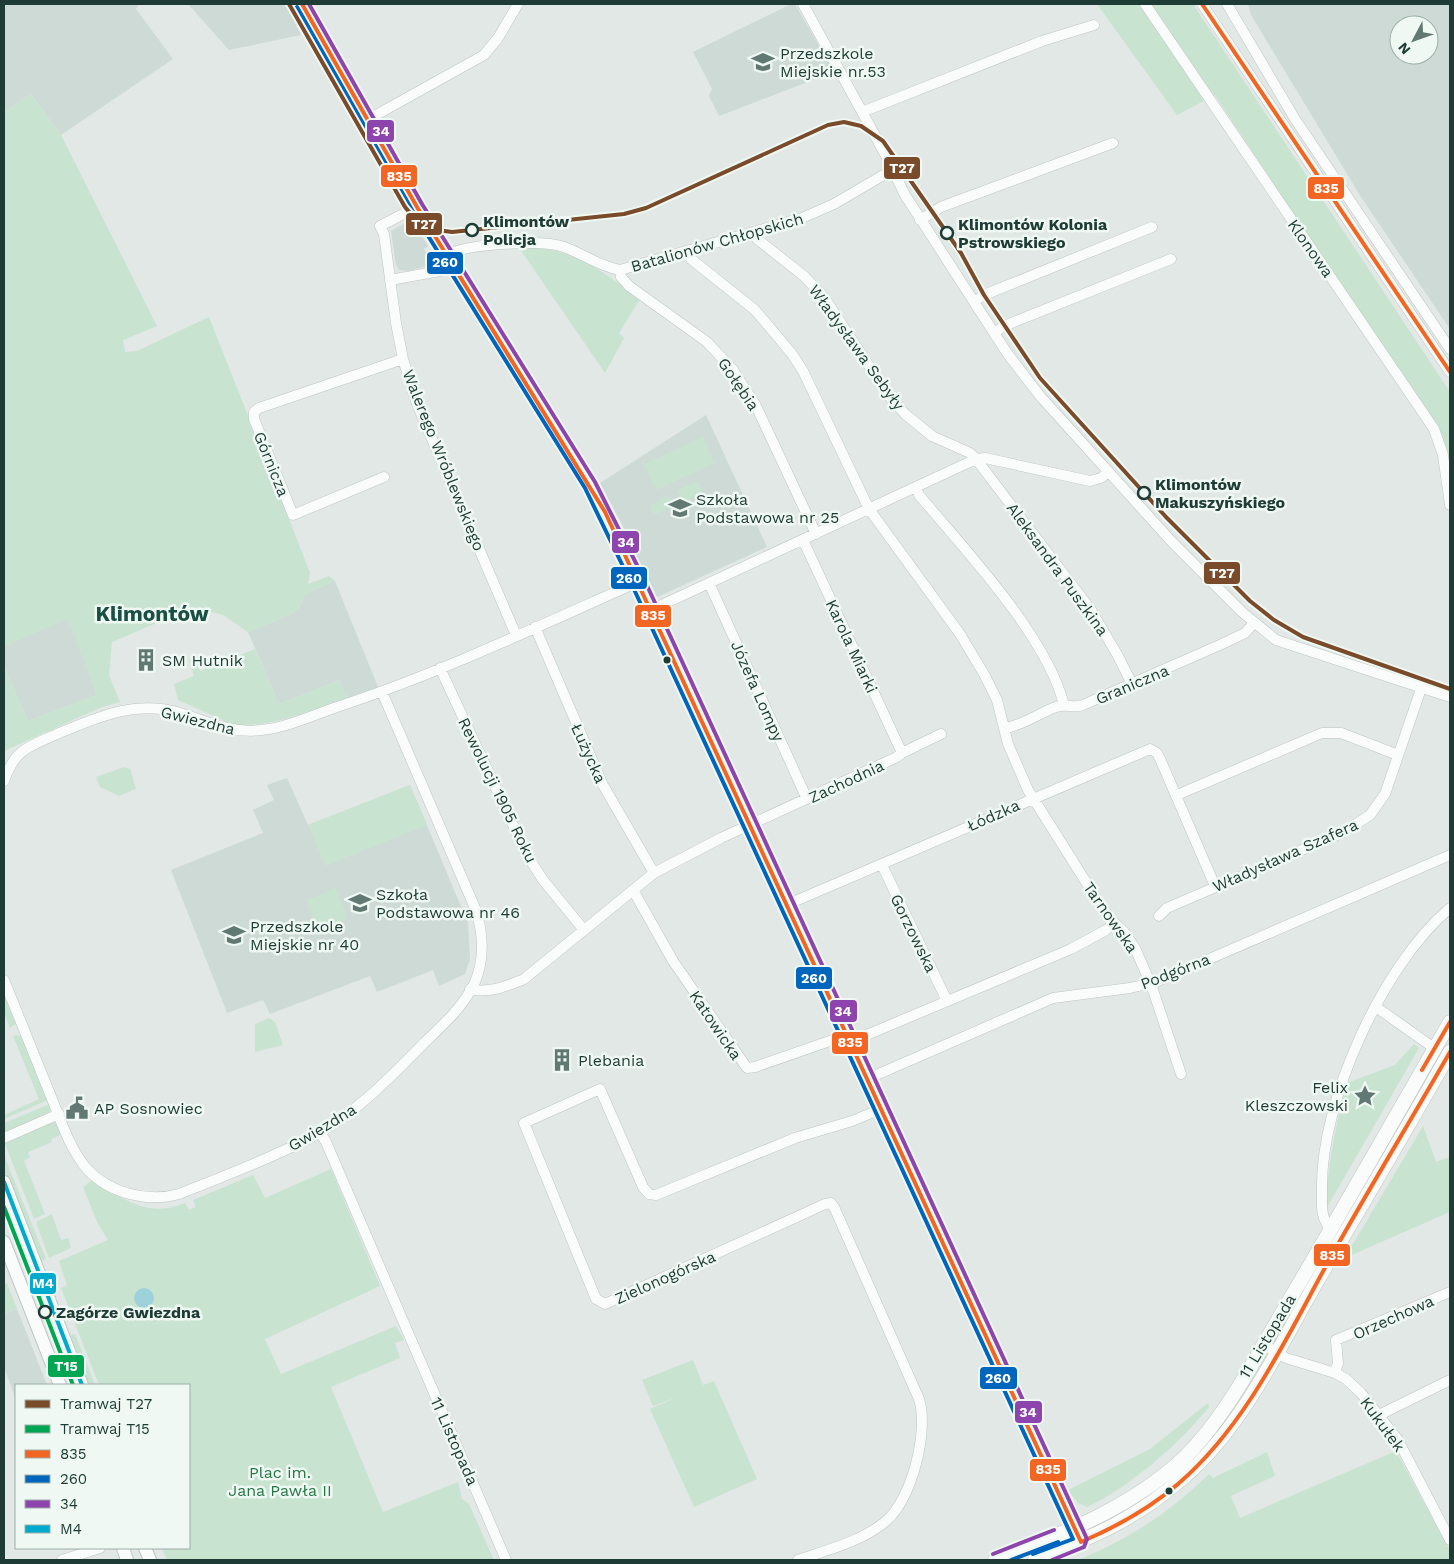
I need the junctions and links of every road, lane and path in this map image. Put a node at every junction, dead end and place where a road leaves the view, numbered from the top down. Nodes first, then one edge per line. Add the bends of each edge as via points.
1 (302, 4) edge
2 (518, 4) edge
3 (803, 4) edge
4 (1145, 4) edge
5 (1202, 4) edge
6 (1227, 4) edge
7 (1094, 24) dead end
8 (862, 112) junction
9 (367, 120) junction
10 (1113, 143) dead end
11 (892, 170) junction
12 (417, 207) junction
13 (920, 220) junction
14 (1152, 227) dead end
15 (755, 232) junction
16 (688, 251) junction
17 (1171, 259) dead end
18 (450, 260) junction
19 (620, 270) junction
20 (390, 280) junction
21 (974, 302) junction
22 (994, 333) junction
23 (1450, 349) edge
24 (403, 359) junction
25 (1450, 372) edge
26 (976, 459) junction
27 (1108, 472) junction
28 (384, 477) dead end
29 (916, 488) junction
30 (1450, 504) edge
31 (868, 509) junction
32 (816, 534) junction
33 (803, 540) junction
34 (638, 582) junction
35 (709, 584) junction
36 (651, 610) junction
37 (1254, 623) junction
38 (535, 627) junction
39 (516, 635) junction
40 (440, 668) junction
41 (1132, 684) junction
42 (1421, 689) junction
43 (382, 692) junction
44 (1450, 697) edge
45 (1064, 705) junction
46 (1005, 728) junction
47 (942, 734) dead end
48 (902, 752) junction
49 (1398, 755) junction
50 (4, 781) edge
51 (1177, 795) junction
52 (1033, 798) junction
53 (807, 799) junction
54 (750, 826) junction
55 (1450, 855) edge
56 (882, 865) junction
57 (654, 872) junction
58 (1215, 886) junction
59 (632, 890) junction
60 (786, 905) junction
61 (1450, 908) edge
62 (1159, 916) dead end
63 (1114, 923) junction
64 (584, 930) junction
65 (4, 980) edge
66 (1150, 983) junction
67 (470, 989) junction
68 (947, 1001) junction
69 (1376, 1007) junction
70 (1450, 1022) edge
71 (849, 1039) junction
72 (1434, 1048) junction
73 (1450, 1052) edge
74 (1181, 1074) dead end
75 (867, 1079) junction
76 (881, 1109) junction
77 (59, 1114) junction
78 (320, 1132) junction
79 (4, 1138) edge
80 (4, 1182) edge
81 (1331, 1229) junction
82 (4, 1242) edge
83 (1450, 1292) edge
84 (1263, 1344) junction
85 (1277, 1352) junction
86 (1335, 1373) junction
87 (1450, 1380) edge
88 (60, 1384) edge
89 (82, 1384) edge
90 (1379, 1415) junction
91 (1075, 1529) junction
92 (1450, 1540) edge
93 (1081, 1542) junction
94 (97, 1549) edge
95 (62, 1560) edge
96 (506, 1560) edge
97 (798, 1560) edge
98 (995, 1560) edge
99 (1035, 1560) edge

1 - 9 street
2 - 9 street via 484,55
3 - 8 street
4 - 30 street, Klonowa via 1434,429 1443,455
5 - 25 street
6 - 23 street via 1295,119
7 - 8 street
8 - 11 street
9 - 12 street
10 - 13 street via 941,207
11 - 13 street
11 - 15 street, Batalionów Chłopskich via 834,204
12 - 18 street
12 - 20 street, Walerego Wróblewskiego via 380,226
13 - 21 street
14 - 21 street
15 - 16 street, Batalionów Chłopskich
15 - 26 street, Władysława Sebyły via 758,239 804,276 824,297 901,410 932,436 970,453
16 - 19 street, Batalionów Chłopskich
16 - 31 street, Tarnowska via 691,259 754,310 792,354
17 - 22 street via 1004,326
18 - 19 street, Batalionów Chłopskich via 460,250 547,243 563,246 603,267
18 - 20 street via 440,271
18 - 34 street via 590,485
19 - 32 street, Gołębia via 621,278 629,286 707,342 733,370 756,406
20 - 24 street, Walerego Wróblewskiego
21 - 22 street
22 - 27 street via 1029,384
24 - 28 street, Górnicza via 254,412 293,515
24 - 39 street, Walerego Wróblewskiego via 417,404
26 - 27 street, Władysława Sebyły via 985,458 1090,481
26 - 29 street
26 - 41 street, Aleksandra Puszkina via 1091,610
27 - 37 street via 1172,542
29 - 31 street
29 - 45 street via 1018,616 1044,658
31 - 32 street
31 - 46 street, Tarnowska via 960,634 991,687
32 - 33 street
33 - 35 street
33 - 48 street, Karola Miarki
34 - 36 street
34 - 38 street, Gwiezdna
35 - 36 street
35 - 53 street, Józefa Lompy
36 - 54 street
37 - 41 street, Graniczna via 1245,633
37 - 42 street via 1284,644
38 - 39 street, Gwiezdna
38 - 57 street, Łużycka via 603,785
39 - 40 street, Gwiezdna
40 - 43 street, Gwiezdna
40 - 64 street, Rewolucji 1905 Roku via 527,855
41 - 45 street, Graniczna via 1077,708
42 - 44 street
42 - 49 street, Władysława Szafera
43 - 50 street, Gwiezdna via 263,730 233,730 160,709 123,709 19,752
43 - 67 street, Gwiezdna via 480,921 480,966
45 - 46 street, Graniczna via 1020,725
46 - 52 street, Tarnowska via 1015,761
47 - 48 street, Zachodnia
48 - 53 street, Zachodnia
49 - 51 street via 1341,733 1322,733
49 - 58 street, Władysława Szafera via 1377,808 1357,826
51 - 52 street, Łódzka via 1157,753 1150,749
51 - 58 street, Łódzka
52 - 56 street, Łódzka
52 - 63 street, Tarnowska
53 - 54 street, Zachodnia
54 - 57 street, Zachodnia
54 - 60 street
55 - 66 street, Podgórna
56 - 60 street, Łódzka
56 - 68 street, Gorzowska
57 - 59 street, Zachodnia
58 - 62 street, Władysława Szafera via 1167,908
59 - 64 street, Zachodnia
59 - 71 street, Katowicka via 673,961 747,1068
60 - 71 street
61 - 69 street via 1431,924 1400,963
63 - 66 street, Tarnowska via 1130,939
63 - 68 street via 1071,949
64 - 67 street, Zachodnia via 524,979 484,991
65 - 77 street, Gwiezdna
66 - 74 street, Tarnowska
66 - 75 street, Podgórna via 1053,998
67 - 78 street, Gwiezdna via 446,1022 400,1068 349,1114
68 - 71 street
69 - 72 street
69 - 81 street via 1346,1071 1326,1137 1322,1212
70 - 72 main road, 11 Listopada
71 - 75 street
72 - 81 main road, 11 Listopada
73 - 85 main road, 11 Listopada
75 - 76 street
76 - 91 street
76 - 97 street, Zielonogórska via 794,1138 656,1195 648,1194 643,1187 600,1088 524,1123 596,1299 605,1304 825,1204 831,1203 835,1209 919,1399 923,1438 900,1503 886,1521 861,1536
77 - 78 street, Gwiezdna via 74,1149 87,1168 117,1190 139,1196 179,1194
77 - 79 street
78 - 96 street, 11 Listopada
80 - 89 street
81 - 84 main road, 11 Listopada
82 - 88 street
83 - 86 street, Orzechowa via 1336,1340 1338,1363
84 - 85 street, Kukułek
84 - 91 main road, 11 Listopada via 1218,1415 1182,1459 1121,1504
85 - 86 street, Kukułek
85 - 93 main road, 11 Listopada via 1230,1425 1186,1476 1124,1522
86 - 90 street, Kukułek via 1356,1387
87 - 90 street
90 - 92 street, Kukułek via 1398,1440
91 - 93 street
91 - 98 main road, 11 Listopada
93 - 99 main road, 11 Listopada
94 - 95 street

